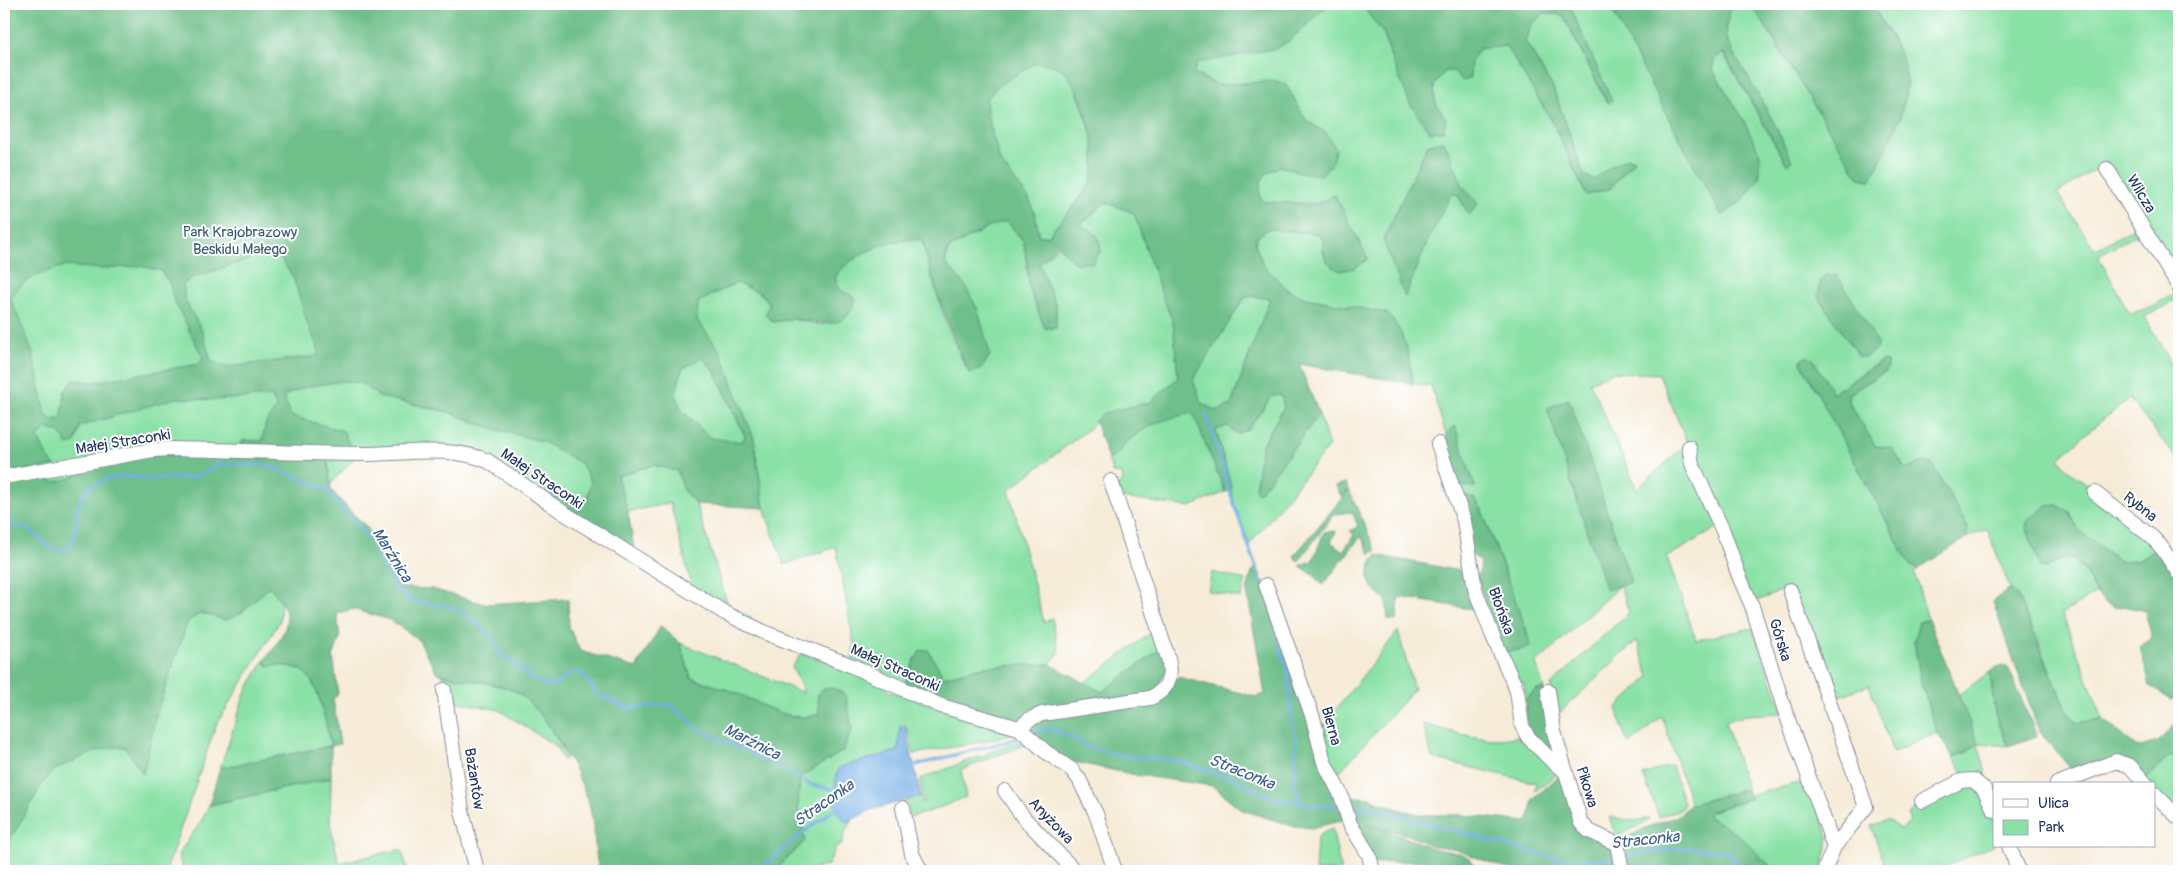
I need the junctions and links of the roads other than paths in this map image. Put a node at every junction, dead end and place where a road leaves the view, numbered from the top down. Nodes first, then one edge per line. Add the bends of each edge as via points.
1 (2107, 169) dead end
2 (2179, 286) edge
3 (1438, 444) dead end
4 (1689, 447) dead end
5 (4, 477) edge
6 (1111, 481) dead end
7 (2095, 493) dead end
8 (2179, 574) edge
9 (1266, 585) dead end
10 (1790, 590) dead end
11 (444, 690) dead end
12 (1548, 691) dead end
13 (1025, 733) junction
14 (1565, 771) junction
15 (2062, 782) edge
16 (2144, 782) edge
17 (1005, 791) dead end
18 (2156, 795) edge
19 (1922, 801) dead end
20 (903, 808) dead end
21 (1993, 808) edge
22 (2179, 818) edge
23 (1834, 846) junction
24 (2010, 848) edge
25 (477, 871) edge
26 (921, 871) edge
27 (1075, 871) edge
28 (1115, 871) edge
29 (1373, 871) edge
30 (1622, 871) edge
31 (1824, 871) edge
32 (2019, 871) edge

1 - 2 street, Wilcza
3 - 14 street, Błońska via 1464,521 1475,589 1517,691 1522,726 1528,737
4 - 23 street, Górska via 1692,464 1723,530 1752,606 1788,720
5 - 13 street, Małej Straconki via 172,449 474,455 725,613 941,706
6 - 13 street via 1168,658 1170,679 1150,698 1042,714 1030,719
7 - 8 street, Rybna via 2152,537
9 - 29 street, Bierna via 1313,718 1324,762
10 - 23 street, Górska via 1866,804
11 - 25 street, Bażantów via 462,811
12 - 14 street, Pikowa via 1554,732
13 - 28 street, Małej Straconki via 1069,767 1079,779 1096,814
14 - 30 street, Pikowa via 1581,823 1589,831 1617,844
15 - 16 street via 2116,761 2130,766
17 - 27 street, Anyżowa via 1023,817
18 - 22 street
19 - 21 street via 1961,781 1973,780 1984,789
20 - 26 street via 912,854
23 - 31 street, Górska
24 - 32 street

